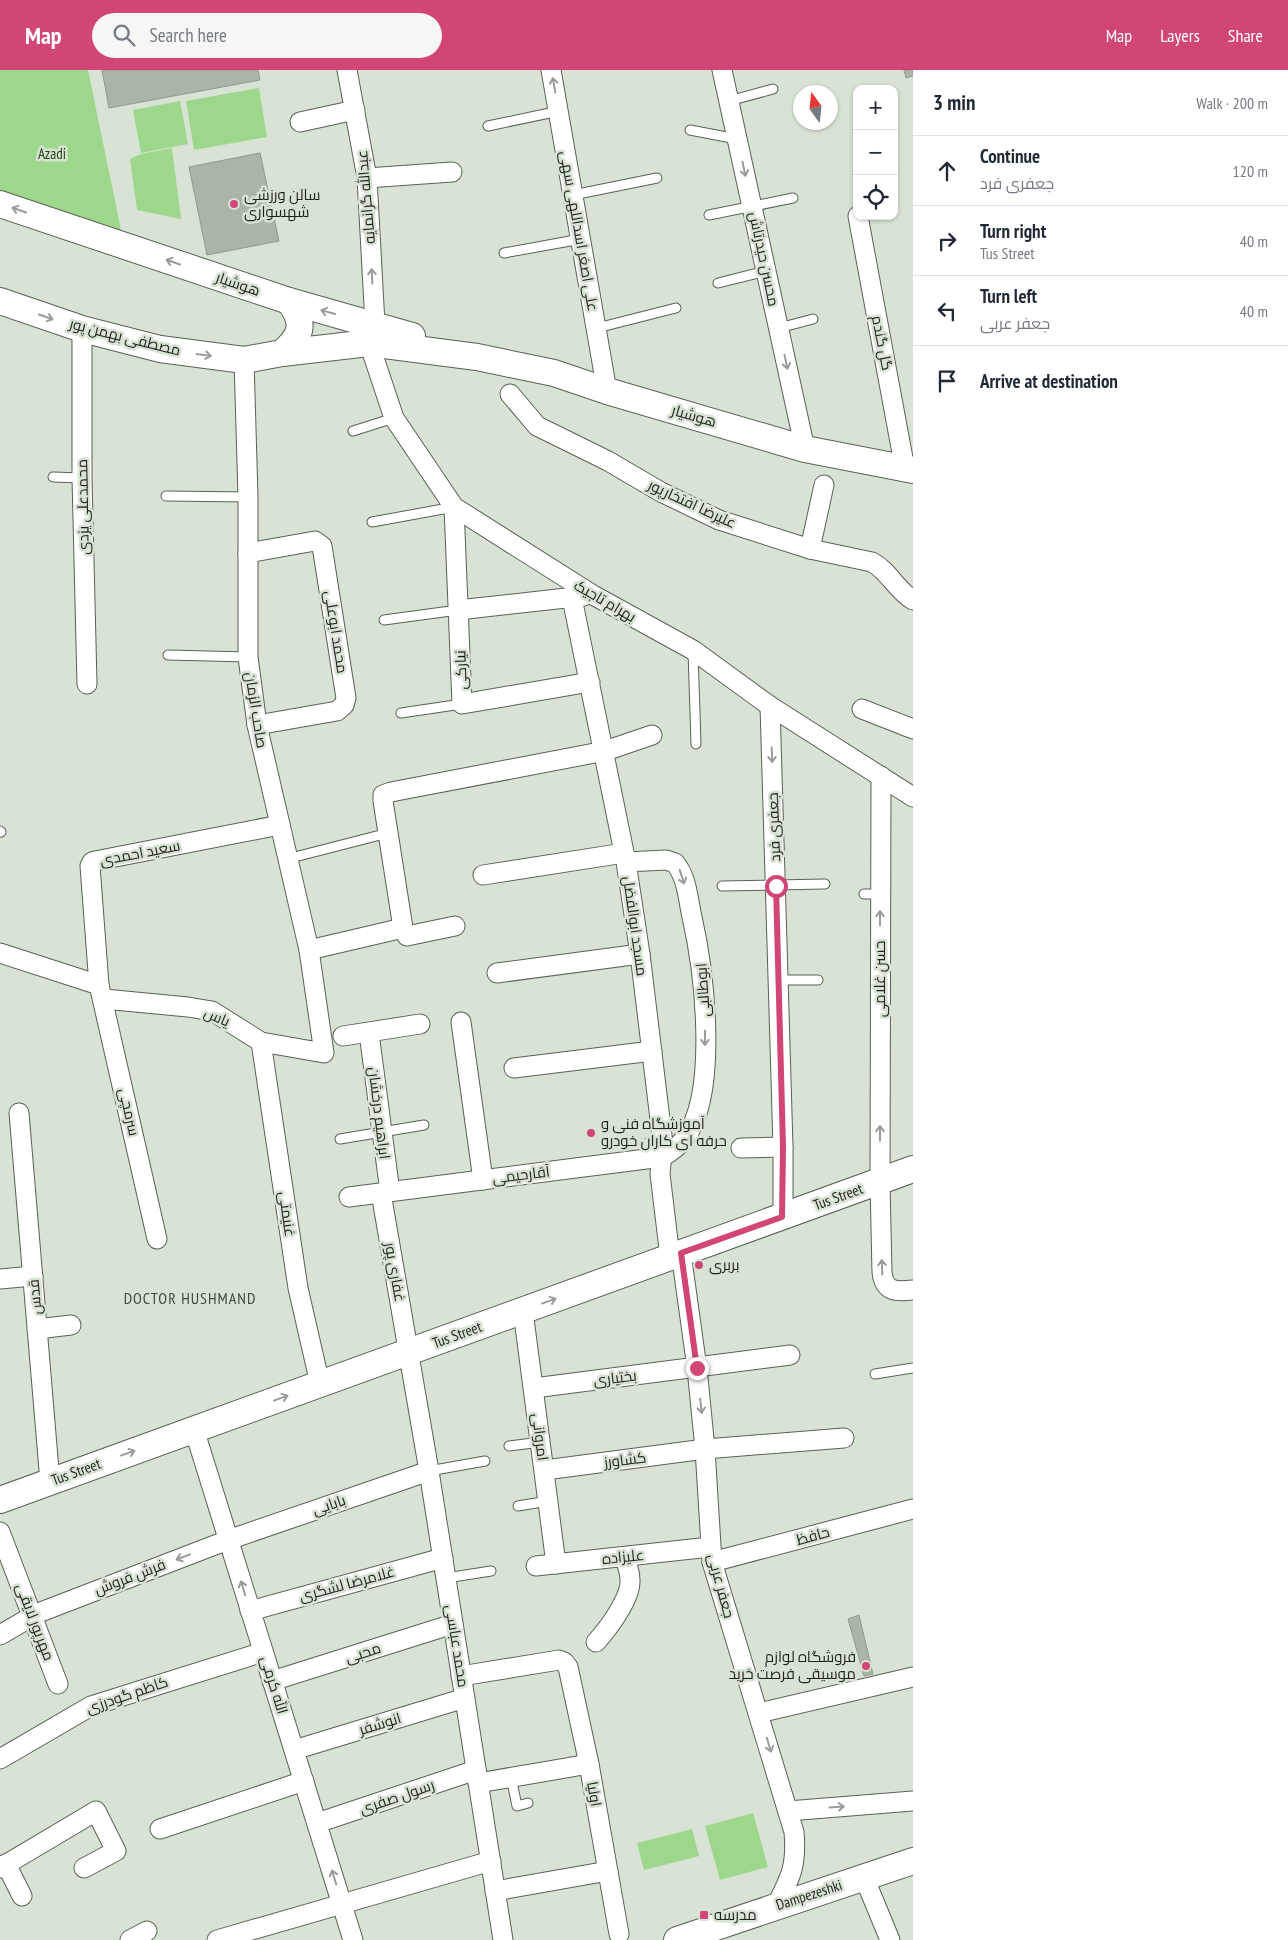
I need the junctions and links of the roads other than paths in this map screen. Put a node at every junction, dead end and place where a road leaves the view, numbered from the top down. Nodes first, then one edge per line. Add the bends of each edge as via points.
1 (347, 70) edge
2 (551, 70) edge
3 (722, 70) edge
4 (773, 89) dead end
5 (729, 101) junction
6 (355, 110) junction
7 (558, 111) junction
8 (300, 122) dead end
9 (488, 126) dead end
10 (690, 130) dead end
11 (737, 138) junction
12 (452, 172) dead end
13 (367, 178) junction
14 (657, 178) dead end
15 (573, 195) junction
16 (793, 198) dead end
17 (0, 204) edge
18 (752, 206) junction
19 (709, 215) dead end
20 (859, 220) edge
21 (581, 239) junction
22 (504, 253) dead end
23 (766, 271) junction
24 (718, 283) dead end
25 (0, 301) edge
26 (289, 301) junction
27 (676, 308) dead end
28 (813, 319) dead end
29 (596, 328) junction
30 (779, 328) junction
31 (82, 329) junction
32 (372, 334) junction
33 (282, 352) junction
34 (244, 360) junction
35 (608, 391) junction
36 (510, 394) dead end
37 (394, 418) junction
38 (353, 431) dead end
39 (806, 449) junction
40 (909, 470) edge
41 (53, 477) dead end
42 (82, 478) junction
43 (824, 485) dead end
44 (166, 496) dead end
45 (248, 497) junction
46 (454, 507) junction
47 (372, 522) dead end
48 (810, 549) junction
49 (248, 553) junction
50 (593, 595) junction
51 (572, 598) junction
52 (913, 600) edge
53 (458, 610) junction
54 (384, 620) dead end
55 (693, 650) junction
56 (168, 655) dead end
57 (248, 657) junction
58 (590, 682) junction
59 (88, 684) dead end
60 (462, 704) junction
61 (770, 706) junction
62 (862, 709) dead end
63 (401, 714) dead end
64 (257, 725) junction
65 (913, 729) edge
66 (652, 735) dead end
67 (696, 744) dead end
68 (605, 751) junction
69 (881, 776) junction
70 (913, 797) edge
71 (280, 826) junction
72 (388, 833) junction
73 (625, 857) junction
74 (288, 859) junction
75 (483, 875) dead end
76 (825, 884) dead end
77 (722, 886) dead end
78 (776, 886) junction
79 (455, 926) dead end
80 (403, 928) junction
81 (308, 950) junction
82 (0, 953) edge
83 (640, 954) junction
84 (497, 973) dead end
85 (778, 980) junction
86 (818, 980) dead end
87 (102, 992) junction
88 (461, 1022) dead end
89 (420, 1024) dead end
90 (369, 1033) junction
91 (343, 1036) dead end
92 (261, 1042) junction
93 (652, 1051) junction
94 (324, 1053) joint
95 (514, 1068) dead end
96 (19, 1113) dead end
97 (424, 1125) dead end
98 (381, 1133) junction
99 (340, 1139) dead end
100 (783, 1147) junction
101 (741, 1148) dead end
102 (662, 1157) junction
103 (913, 1169) edge
104 (483, 1180) junction
105 (880, 1182) junction
106 (385, 1192) junction
107 (349, 1198) dead end
108 (782, 1217) junction
109 (158, 1239) dead end
110 (676, 1255) junction
111 (33, 1276) junction
112 (0, 1279) edge
113 (913, 1290) edge
114 (523, 1311) junction
115 (71, 1325) dead end
116 (37, 1329) junction
117 (410, 1351) junction
118 (790, 1355) dead end
119 (697, 1368) junction
120 (913, 1368) edge
121 (875, 1374) dead end
122 (320, 1384) junction
123 (534, 1388) junction
124 (194, 1430) junction
125 (844, 1438) dead end
126 (541, 1442) junction
127 (509, 1446) dead end
128 (705, 1449) junction
129 (485, 1460) dead end
130 (544, 1470) junction
131 (430, 1471) junction
132 (50, 1482) junction
133 (0, 1500) edge
134 (548, 1501) junction
135 (518, 1506) dead end
136 (913, 1509) edge
137 (0, 1532) edge
138 (228, 1540) junction
139 (711, 1555) junction
140 (624, 1556) junction
141 (443, 1558) junction
142 (556, 1564) junction
143 (536, 1566) dead end
144 (491, 1571) dead end
145 (446, 1578) junction
146 (250, 1611) junction
147 (32, 1616) junction
148 (453, 1624) junction
149 (0, 1635) edge
150 (596, 1642) dead end
151 (263, 1652) junction
152 (462, 1676) junction
153 (913, 1677) edge
154 (272, 1681) junction
155 (58, 1684) dead end
156 (465, 1698) junction
157 (759, 1712) junction
158 (294, 1750) junction
159 (0, 1758) edge
160 (589, 1764) junction
161 (477, 1777) junction
162 (511, 1777) junction
163 (304, 1780) junction
164 (913, 1801) edge
165 (528, 1803) dead end
166 (788, 1811) junction
167 (317, 1823) junction
168 (160, 1828) dead end
169 (491, 1861) junction
170 (913, 1861) edge
171 (3, 1866) edge
172 (84, 1868) dead end
173 (608, 1871) junction
174 (864, 1877) junction
175 (495, 1891) junction
176 (22, 1896) dead end
177 (342, 1905) junction
178 (776, 1906) junction
179 (620, 1934) dead end
180 (217, 1940) edge
181 (353, 1940) edge
182 (503, 1940) edge
183 (678, 1940) edge
184 (890, 1940) edge

1 - 6 street, عبدالله گرانمایه
7 -> 2 street, علی اصغر اسداللهی سهی
3 - 5 street, محسن حیدرتاش
4 - 5 lane
5 - 11 street, محسن حیدرتاش
6 - 8 street
6 - 13 street, عبدالله گرانمایه
7 - 9 lane
7 - 15 street, علی اصغر اسداللهی سهی
10 - 11 lane
11 -> 18 street, محسن حیدرتاش
12 - 13 street
32 -> 13 street, عبدالله گرانمایه
14 - 15 lane
15 - 21 street, علی اصغر اسداللهی سهی
16 - 18 lane
26 -> 17 main road, هوشیار
18 - 19 lane
18 - 23 street, محسن حیدرتاش
20 - 40 street, گل گندم
21 - 22 lane
21 - 29 street, علی اصغر اسداللهی سهی
23 - 24 lane
23 - 30 street, محسن حیدرتاش
25 -> 31 main road, مصطفی بهمن پور
32 -> 26 main road, هوشیار
26 - 33 main road via 297,312 300,327 294,341
27 - 29 lane
28 - 30 lane
29 - 35 street, علی اصغر اسداللهی سهی
30 -> 39 street, محسن حیدرتاش
31 -> 34 main road, مصطفی بهمن پور via 160,349
31 - 42 street, محمدعلی یزدی
32 - 33 main road, مصطفی بهمن پور
32 - 35 main road, هوشیار via 554,373
32 - 37 street, بهرام تاجیک
33 - 34 main road, مصطفی بهمن پور
34 - 45 street, صاحب الزمان
35 - 39 main road, هوشیار
36 - 48 street, علیرضا افتخارپور via 536,426 608,461 661,492 719,520
37 - 38 lane
37 - 46 street, بهرام تاجیک
39 - 40 main road, هوشیار
41 - 42 lane
42 - 59 street, محمدعلی یزدی
43 - 48 street
44 - 45 lane
45 - 49 street, صاحب الزمان
46 - 47 lane
46 - 50 street, بهرام تاجیک
46 - 53 street, نیارکی
48 - 52 street, علیرضا افتخارپور via 881,566
49 - 57 street, صاحب الزمان
49 - 64 street, محمد ابوعلی via 316,541 322,546 346,698 337,711
50 - 51 street
50 - 55 street, بهرام تاجیک
51 - 53 street
51 - 58 street, مسجد ابوالفضل
53 - 54 lane
53 - 60 street, نیارکی
55 - 61 street, بهرام تاجیک
55 - 67 lane
56 - 57 lane
57 - 64 street, صاحب الزمان
58 - 60 street, نیارکی
58 - 68 street, مسجد ابوالفضل
60 - 63 lane
61 - 69 street, بهرام تاجیک
61 -> 78 street, جعفری فرد
62 - 65 street
64 - 71 street, صاحب الزمان
66 - 68 street
68 - 72 street via 391,792 383,796
68 - 73 street, مسجد ابوالفضل
69 - 70 street, بهرام تاجیک
105 -> 69 street, حسن غلامی via 872,894
71 - 74 street, صاحب الزمان
71 - 87 street, سعید احمدی via 92,862
72 - 74 lane
72 - 80 street
73 - 75 street
73 - 83 street, مسجد ابوالفضل
73 -> 102 street, ابوطالبی via 675,863 683,876 700,952 706,1038 699,1102 686,1136 675,1149
74 - 81 street, صاحب الزمان
76 - 78 lane
77 - 78 lane
78 - 85 street, جعفری فرد
79 - 80 street via 407,936
80 - 81 street
81 - 94 street, صاحب الزمان
82 - 87 street, یاس
83 - 84 street
83 - 93 street, مسجد ابوالفضل
85 - 86 lane
85 - 100 street, جعفری فرد
87 - 92 street, یاس via 212,1011
87 - 109 street, سرمچی
88 - 104 street
89 - 90 street
90 - 91 street
90 - 98 street, ابراهیم درخشان
92 - 94 street, یاس
92 - 122 street, غنیمتی via 298,1288
93 - 95 street
93 - 102 street, مسجد ابوالفضل
96 - 111 street, قدس
97 - 98 lane
98 - 99 lane
98 - 106 street, ابراهیم درخشان
100 - 101 street
100 - 108 street, جعفری فرد
102 - 104 street, آقارحیمی
102 - 110 street, مسجد ابوالفضل via 660,1174
103 - 105 main road, Tus Street
104 - 106 street, آقارحیمی
105 - 108 main road, Tus Street
113 -> 105 street, حسن غلامی via 889,1289 882,1281
106 - 107 street, آقارحیمی
106 - 117 street, غفاری پور
108 - 110 main road, Tus Street
114 -> 110 main road, Tus Street
110 - 119 street, جعفر عربی
111 - 112 street
111 - 116 street, قدس
114 - 117 main road, Tus Street
114 - 123 street, امروانی
115 - 116 street
116 - 132 street, قدس
117 - 122 main road, Tus Street
117 - 131 street, محمد عباسی
118 - 119 street, بختیاری
119 - 123 street, بختیاری
119 -> 128 street, جعفر عربی
120 - 121 lane
124 -> 122 main road, Tus Street
123 - 126 street, امروانی
132 -> 124 main road, Tus Street
124 - 138 street, الله کرمی
125 - 128 street, کشاورز
126 - 127 lane
126 - 130 street, امروانی
128 - 130 street, کشاورز
128 - 139 street, جعفر عربی
129 - 131 lane
130 - 134 street, امروانی
131 - 138 street, بابایی
131 - 141 street, محمد عباسی
132 - 133 main road, Tus Street
134 - 135 lane
134 - 142 street, امروانی
136 - 139 street, حافظ
137 - 147 street, مهرپور لایقی
146 -> 138 street, الله کرمی
138 -> 147 street, فرش فروش
139 - 140 street, علیزاده
139 - 157 street, جعفر عربی
140 - 142 street, علیزاده
140 - 150 street via 630,1570 630,1586 616,1616
141 - 145 street, محمد عباسی
141 - 146 street, غلامرضا لشگری
142 - 143 street, علیزاده
144 - 145 lane
145 - 148 street, محمد عباسی
146 - 151 street, الله کرمی
147 - 149 street, فرش فروش
147 - 155 street, مهرپور لایقی
148 - 152 street, محمد عباسی
148 - 154 street, محبی
151 - 154 street, الله کرمی
151 - 159 street, کاظم گودرزی via 91,1706
152 - 156 street, محمد عباسی
152 - 160 street, اولیا via 559,1660 564,1662 571,1674
153 - 157 street
154 - 158 street, الله کرمی
156 - 158 street, انوشفر
156 - 161 street, محمد عباسی
157 -> 166 street, جعفر عربی
158 - 163 street, الله کرمی
160 - 162 street, رسول صفری
160 - 173 street, اولیا
161 - 162 street, رسول صفری
161 - 167 street, رسول صفری
161 - 169 street, محمد عباسی
162 - 165 lane via 517,1806
163 - 167 street, الله کرمی
163 - 168 street
166 -> 164 street
166 - 178 street, جعفر عربی via 796,1852 793,1872
177 -> 167 street, الله کرمی
169 - 175 street, محمد عباسی
169 - 177 street
170 - 174 main road, Dampezeshki
171 - 172 street via 96,1811 116,1851
171 - 176 street
173 - 175 street
173 - 179 street, اولیا
174 - 178 main road, Dampezeshki
174 - 184 street
175 - 182 street, محمد عباسی
177 - 180 street
177 - 181 street, الله کرمی
178 - 183 main road, Dampezeshki

